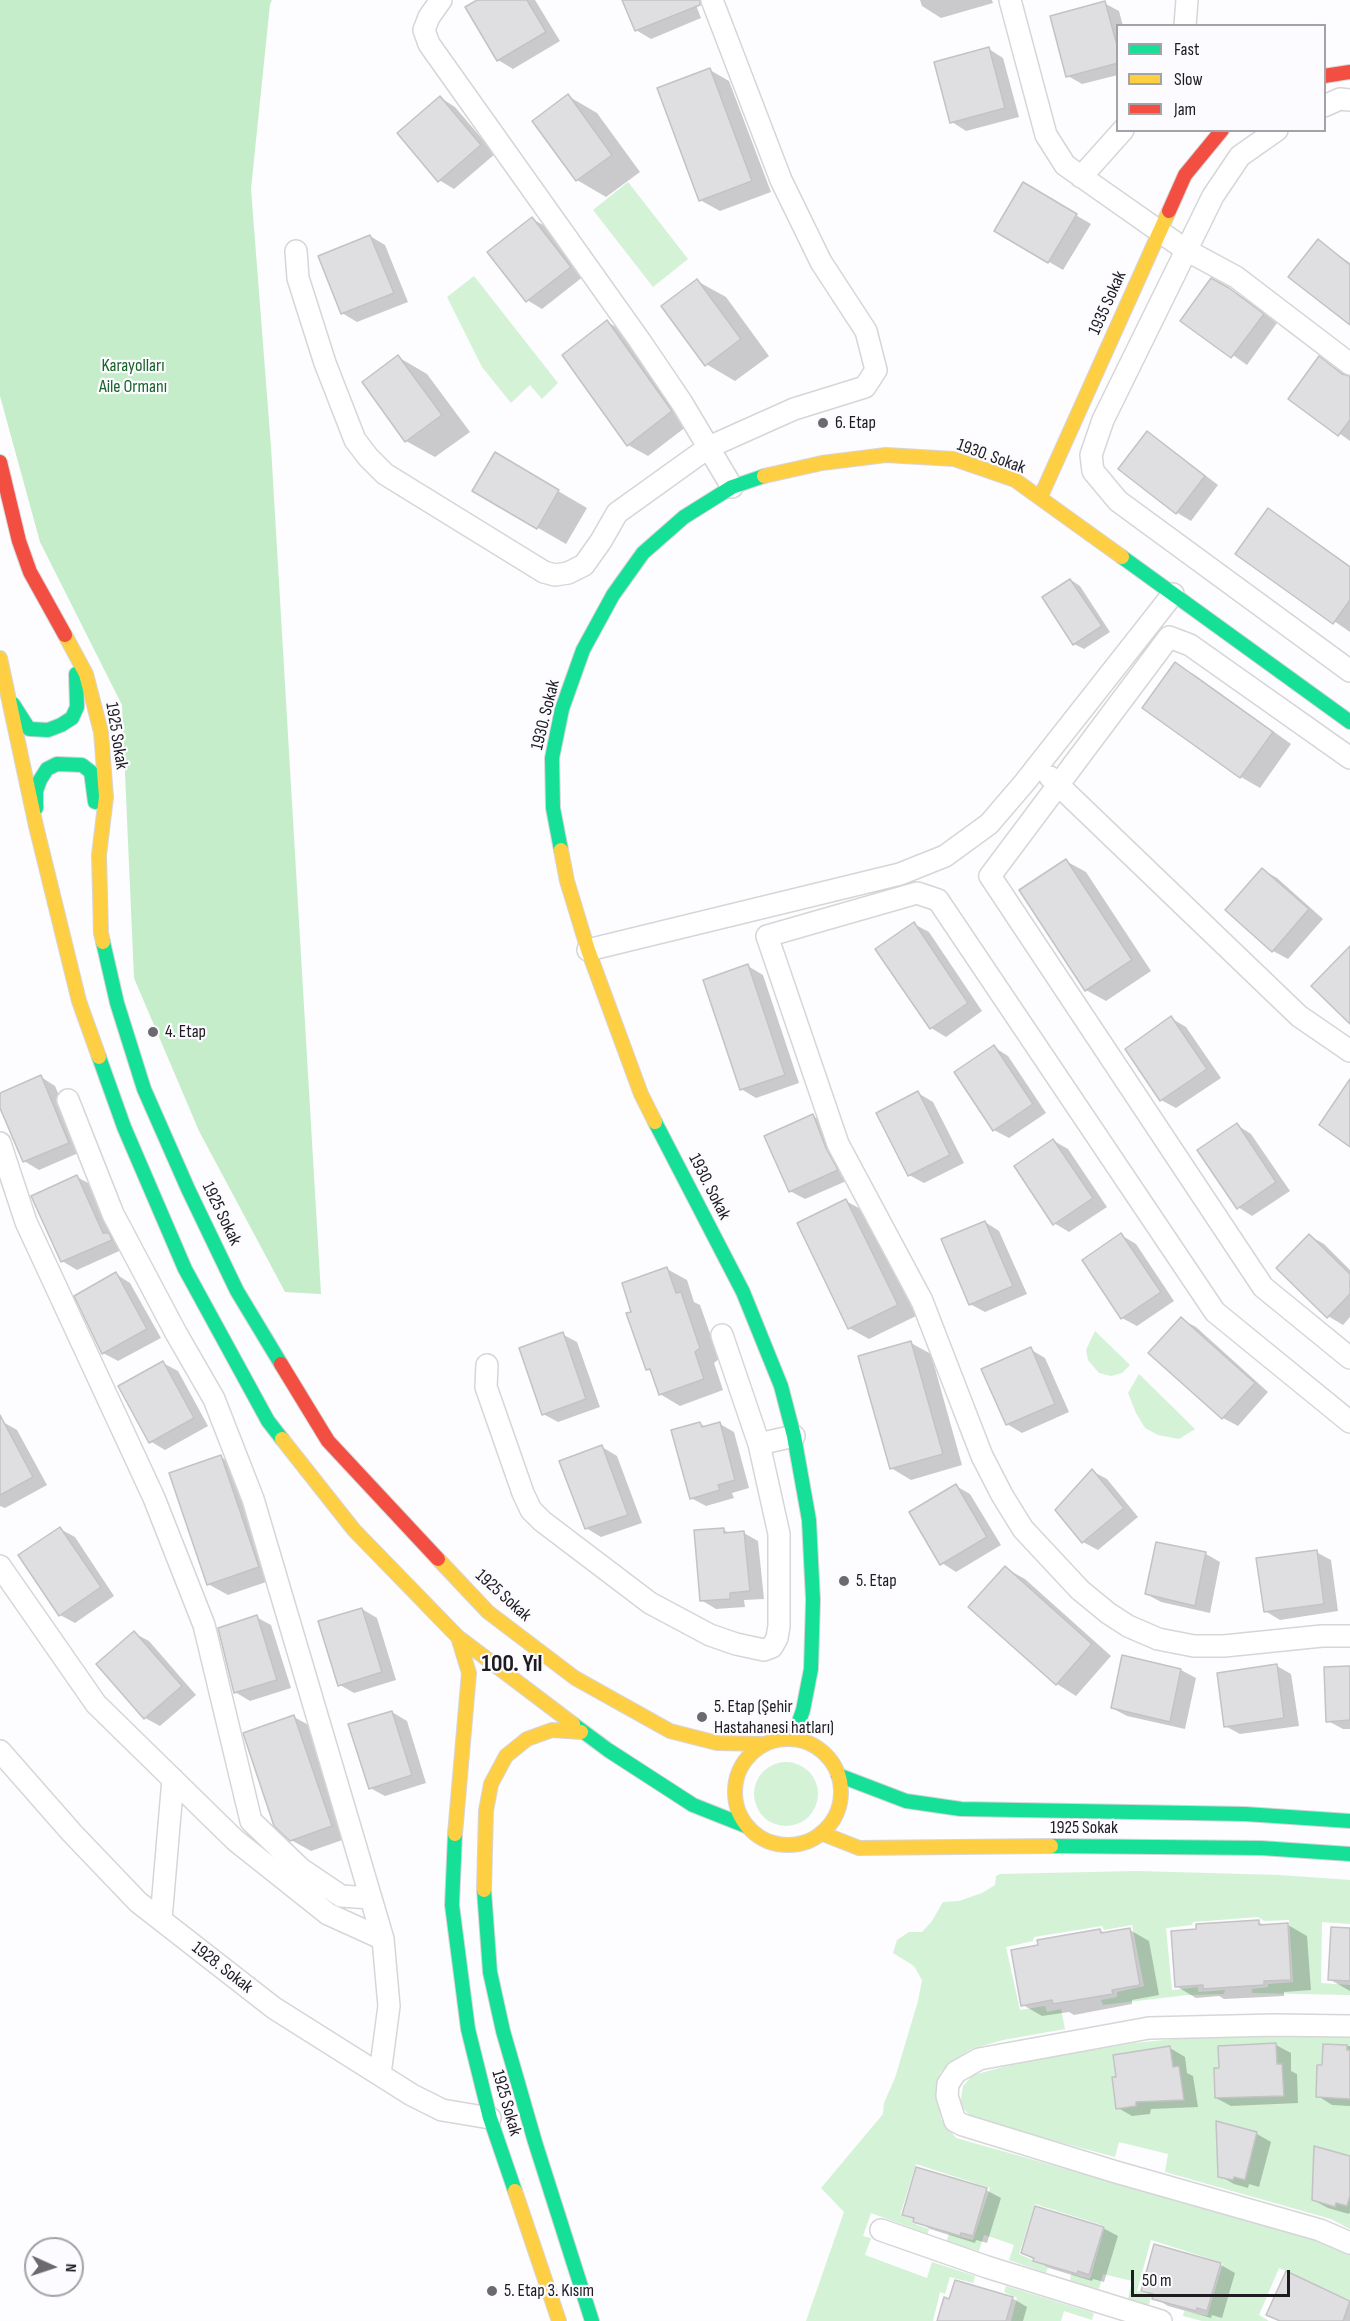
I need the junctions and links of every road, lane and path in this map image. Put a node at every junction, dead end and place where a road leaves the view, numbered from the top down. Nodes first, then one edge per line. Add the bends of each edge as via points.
1 (441, 0) edge
2 (712, 0) edge
3 (1010, 0) edge
4 (1187, 0) edge
5 (1185, 24) edge
6 (1350, 72) edge
7 (1326, 76) edge
8 (1350, 99) edge
9 (1326, 105) edge
10 (1121, 132) edge
11 (1220, 132) edge
12 (1274, 132) edge
13 (1081, 177) junction
14 (1160, 232) junction
15 (1186, 250) junction
16 (296, 251) dead end
17 (1350, 364) edge
18 (709, 447) junction
19 (0, 462) edge
20 (732, 487) junction
21 (1040, 498) junction
22 (1173, 594) junction
23 (55, 618) junction
24 (0, 658) edge
25 (1350, 671) edge
26 (6, 688) junction
27 (1350, 722) edge
28 (1350, 758) edge
29 (1038, 765) junction
30 (1059, 785) junction
31 (36, 826) junction
32 (99, 855) junction
33 (760, 908) junction
34 (767, 936) junction
35 (588, 950) junction
36 (1350, 1051) edge
37 (68, 1100) dead end
38 (0, 1143) edge
39 (722, 1335) dead end
40 (1350, 1358) edge
41 (487, 1365) dead end
42 (1350, 1422) edge
43 (794, 1436) junction
44 (759, 1444) junction
45 (0, 1566) edge
46 (1350, 1636) edge
47 (458, 1637) junction
48 (581, 1732) junction
49 (793, 1739) junction
50 (765, 1744) junction
51 (0, 1751) edge
52 (838, 1775) junction
53 (172, 1779) junction
54 (1350, 1821) edge
55 (746, 1826) junction
56 (821, 1833) junction
57 (1350, 1854) edge
58 (370, 1898) junction
59 (160, 1919) junction
60 (383, 1939) junction
61 (1350, 2026) edge
62 (380, 2074) junction
63 (490, 2118) junction
64 (881, 2230) dead end
65 (1350, 2243) edge
66 (559, 2321) edge
67 (592, 2321) edge
68 (1161, 2321) edge

1 - 18 street via 424,30 429,44 640,341
2 - 18 street via 782,180 821,262 866,331 876,370 865,387 794,409
3 - 13 street via 1046,135 1065,165
4 - 5 street
6 - 7 main road
8 - 9 street
10 - 13 street
11 - 14 main road, 1935 Sokak via 1185,175
12 - 15 street via 1240,156 1213,196
13 - 14 street
14 - 15 street
14 - 21 main road, 1935 Sokak
15 - 17 street via 1236,278
15 - 25 street via 1102,420 1091,455 1093,471 1118,501
16 - 18 street via 298,278 326,363 356,440 368,457 385,474 544,572 555,575 584,566 617,513
18 - 20 street
19 - 23 main road, 1925 Sokak via 19,541 30,572
20 - 21 main road, 1930. Sokak via 822,463 886,455 954,459 1015,480
20 - 35 main road, 1930. Sokak via 684,517 643,553 613,595 583,650 562,709 552,758 553,808 567,881
21 - 22 main road, 1930. Sokak
22 - 27 main road, 1930. Sokak
22 - 29 street
23 - 26 main road via 75,669 78,690 72,718 48,730 29,729
23 - 32 main road, 1925 Sokak via 86,674 101,732 106,797
24 - 26 main road, 1925 Sokak
26 - 31 main road, 1925 Sokak
28 - 30 street via 1190,645 1169,637
29 - 30 street
29 - 33 street via 989,824 945,856 900,874
30 - 36 street via 1299,1016
30 - 40 street via 990,876 1263,1287
31 - 32 main road via 36,792 47,769 57,764 82,765 91,772
31 - 47 main road, 1925 Sokak via 79,1001 124,1127 185,1269 268,1421 354,1530
32 - 50 main road, 1925 Sokak via 101,933 144,1089 237,1291 328,1441 488,1612 575,1678 670,1731 717,1743
33 - 34 street
33 - 35 street
34 - 42 street via 917,893 938,900 1215,1312
34 - 46 street via 838,1144 922,1301 982,1456 1023,1529 1108,1614 1158,1639 1214,1646
35 - 43 main road, 1930. Sokak via 641,1094 743,1292 781,1386
37 - 58 street via 113,1214 214,1399 253,1499
38 - 58 street via 26,1222 154,1498 204,1625 251,1821 301,1869 341,1896
39 - 44 street
41 - 44 street via 486,1387 531,1510 651,1604 710,1635 764,1650 772,1647 779,1626 779,1534
43 - 44 street
43 - 49 main road, 1930. Sokak via 809,1520 813,1600 811,1669
45 - 53 street via 96,1704
47 - 48 main road, 1925 Sokak
47 - 63 main road, 1925 Sokak via 469,1673 452,1905 468,2030
48 - 55 main road, 1925 Sokak via 693,1805
48 - 67 main road, 1925 Sokak via 552,1730 527,1739 506,1756 491,1784 486,1810 484,1882 490,1972 503,2031
49 - 50 main road
49 - 52 main road via 821,1750
50 - 55 main road via 742,1765 736,1780 734,1796
51 - 59 street, 1928. Sokak via 72,1833 138,1902
52 - 54 main road, 1925 Sokak via 906,1801 961,1809 1245,1814
52 - 56 main road via 839,1807
53 - 59 street
53 - 60 street via 235,1840 328,1914
55 - 56 main road via 774,1844 807,1842
56 - 57 main road, 1925 Sokak via 859,1848 1115,1845
58 - 60 street
59 - 62 street, 1928. Sokak via 274,2008
60 - 62 street via 389,2006
61 - 65 street via 1149,2028 979,2059 956,2072 948,2084 947,2096 955,2121 963,2125 1320,2230
62 - 63 street, 1928. Sokak via 442,2110
63 - 66 main road, 1925 Sokak
64 - 68 street

